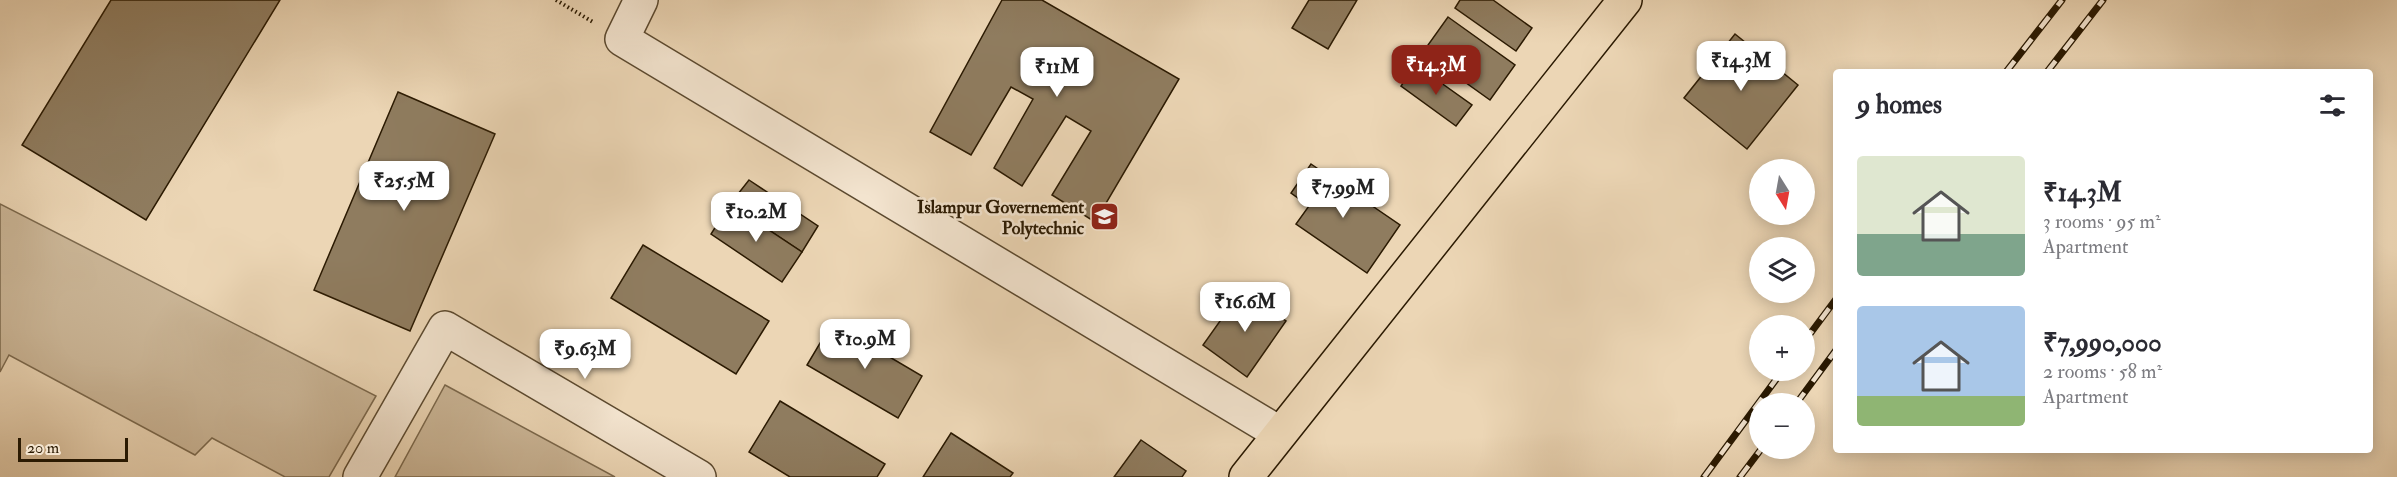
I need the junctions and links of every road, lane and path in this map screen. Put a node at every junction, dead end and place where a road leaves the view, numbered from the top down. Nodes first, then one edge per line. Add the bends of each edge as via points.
1 (641, 0) edge
2 (1625, 0) edge
3 (1279, 433) junction
4 (360, 477) edge
5 (699, 477) edge
6 (1246, 477) edge

1 - 3 street via 622,39
2 - 3 main road
3 - 6 main road
4 - 5 street via 445,328

